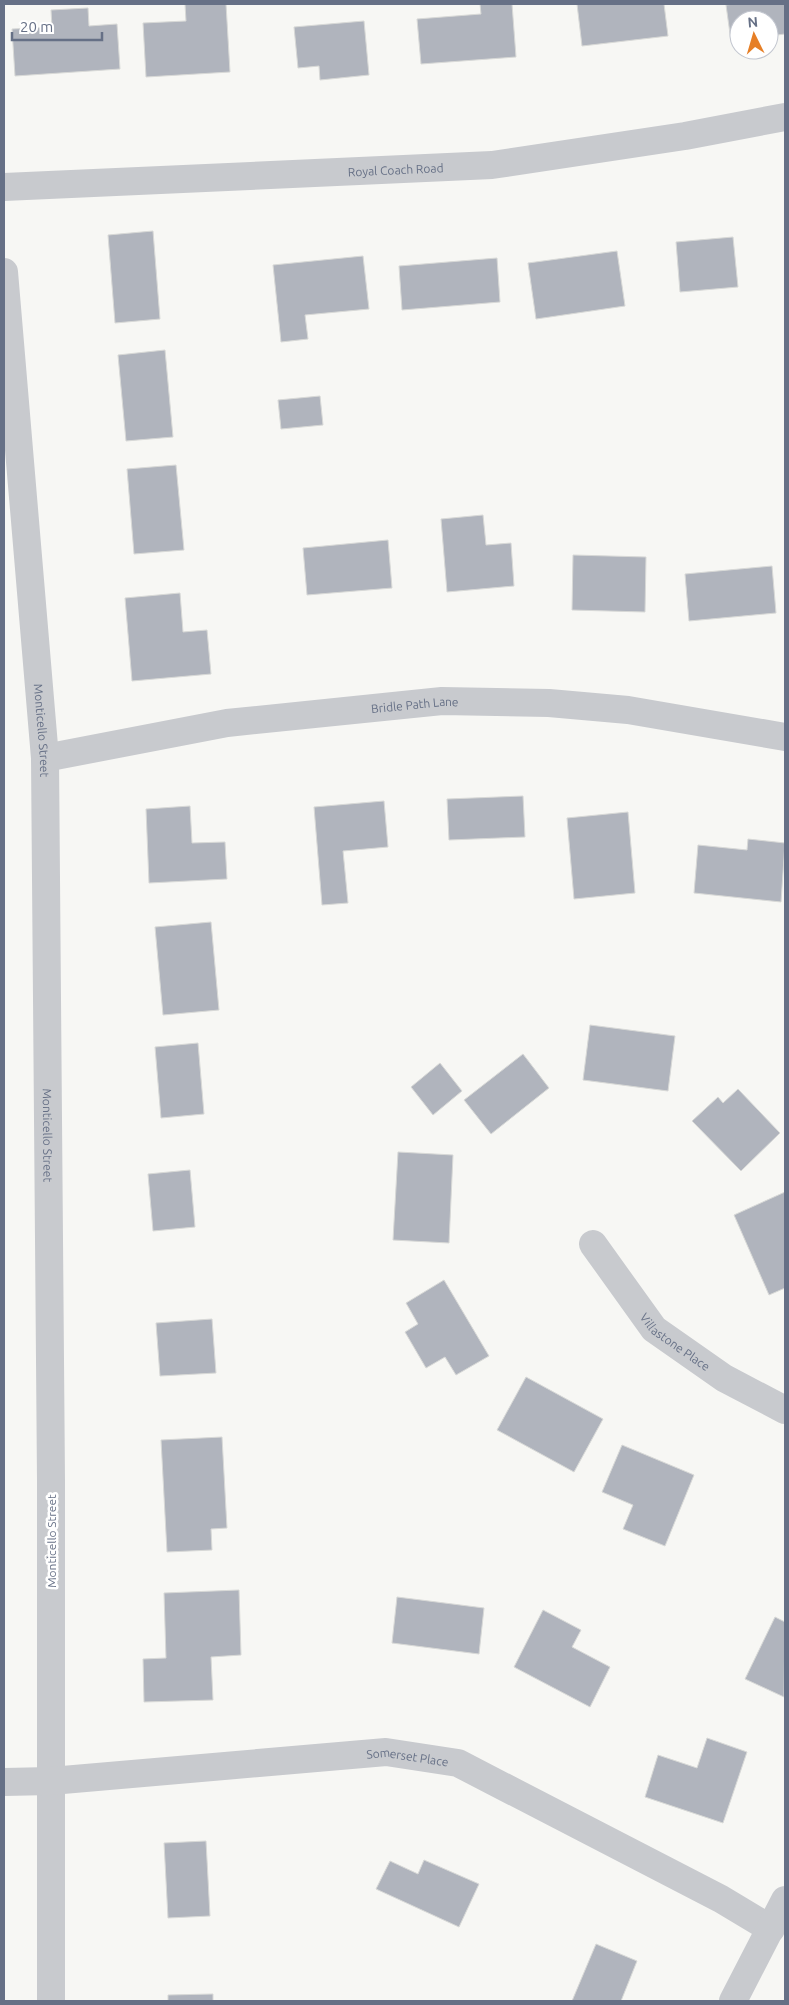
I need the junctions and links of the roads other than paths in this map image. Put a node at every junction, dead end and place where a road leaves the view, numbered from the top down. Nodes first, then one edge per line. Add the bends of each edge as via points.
1 (785, 117) edge
2 (4, 187) edge
3 (4, 272) edge
4 (785, 737) edge
5 (45, 758) junction
6 (592, 1244) dead end
7 (785, 1410) edge
8 (51, 1781) junction
9 (4, 1782) edge
10 (785, 1900) edge
11 (771, 1929) junction
12 (51, 2001) edge
13 (733, 2001) edge

1 - 2 street, Royal Coach Road via 685,136 492,165
3 - 5 street, Monticello Street
4 - 5 street, Bridle Path Lane via 628,710 549,703 442,701 227,723
5 - 8 street, Monticello Street
6 - 7 street, Villastone Place via 654,1329 724,1378
8 - 9 street, Somerset Place
8 - 11 street, Somerset Place via 386,1752 458,1764
8 - 12 street, Monticello Street
10 - 11 street
11 - 13 street

